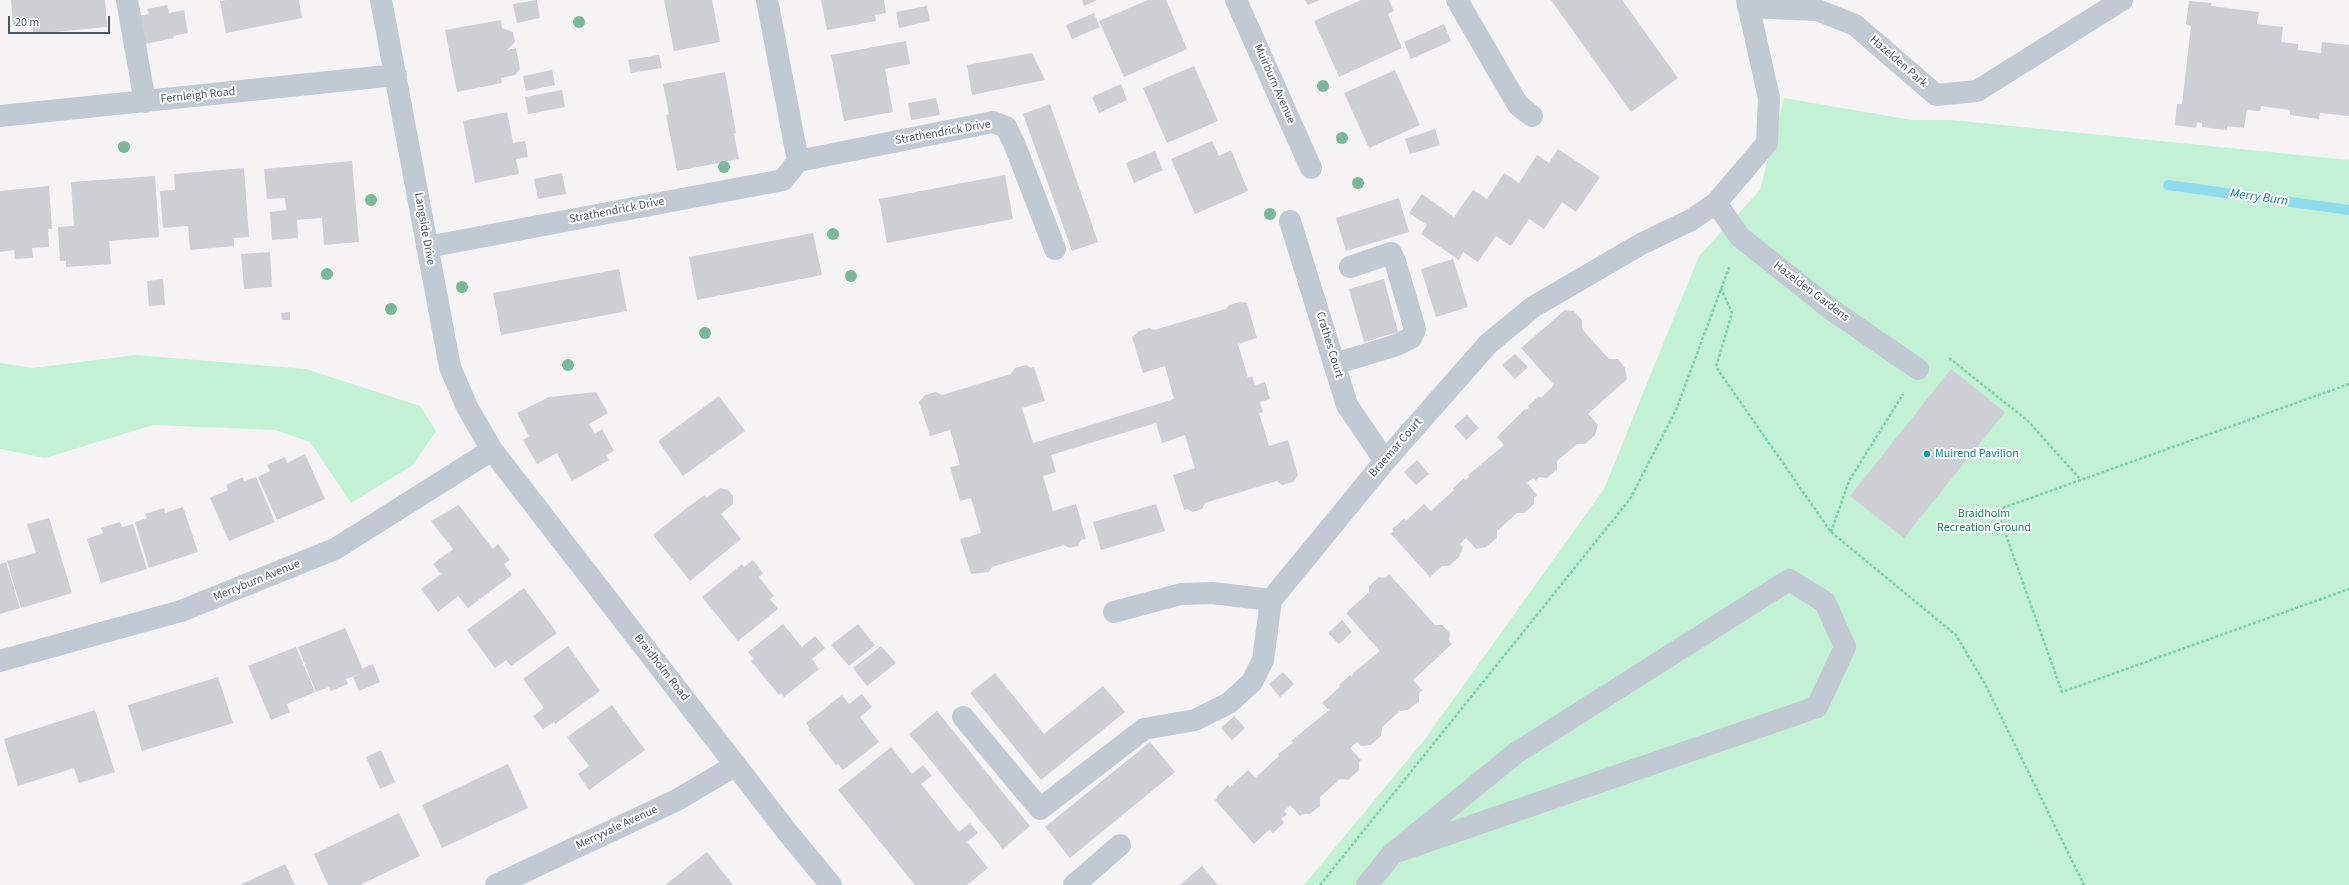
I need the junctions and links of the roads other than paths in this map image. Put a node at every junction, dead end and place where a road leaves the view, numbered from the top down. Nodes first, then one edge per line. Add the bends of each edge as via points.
1 (127, 0) edge
2 (381, 0) edge
3 (767, 0) edge
4 (1236, 0) edge
5 (1457, 0) edge
6 (2122, 0) edge
7 (1748, 4) edge
8 (396, 75) junction
9 (145, 102) junction
10 (0, 116) edge
11 (1532, 116) dead end
12 (798, 161) junction
13 (1311, 168) dead end
14 (1716, 203) junction
15 (1290, 221) dead end
16 (427, 247) junction
17 (1055, 249) dead end
18 (1350, 267) dead end
19 (1334, 364) junction
20 (1918, 369) road end
21 (492, 450) junction
22 (1385, 461) junction
23 (1271, 600) junction
24 (1114, 612) dead end
25 (0, 661) edge
26 (963, 717) dead end
27 (736, 765) junction
28 (1120, 845) dead end
29 (1393, 854) junction
30 (496, 885) edge
31 (832, 885) edge
32 (1074, 885) edge
33 (1367, 885) edge

1 - 9 street
2 - 8 street, Langside Drive
3 - 12 street
4 - 13 street, Muirburn Avenue
5 - 11 street via 1518,106
6 - 7 street, Hazelden Park via 1977,91 1936,94 1855,25 1817,10
7 - 14 street via 1769,98 1767,143
8 - 9 street, Fernleigh Road
8 - 16 street, Langside Drive
9 - 10 street, Fernleigh Road
12 - 16 street, Strathendrick Drive via 783,180
12 - 17 street, Strathendrick Drive via 993,122 1006,127 1014,142
14 - 20 street, Hazelden Gardens via 1740,237 1832,310
14 - 22 street, Braemar Court via 1691,220 1641,244 1533,307 1488,344
15 - 19 street, Crathes Court
16 - 21 street, Langside Drive via 450,367 467,407
18 - 19 street via 1391,253 1414,329 1411,338 1394,346
19 - 22 street, Crathes Court via 1347,405
21 - 25 street, Merryburn Avenue via 335,549 181,611
21 - 27 street, Braidholm Road
22 - 23 street, Braemar Court
23 - 24 street via 1212,593 1181,594
23 - 26 street via 1263,660 1252,682 1229,703 1195,720 1144,729 1040,809
27 - 30 street, Merryvale Avenue via 677,800
27 - 31 street, Braidholm Road
28 - 32 street
29 - 29 street via 1516,753 1789,580 1826,602 1845,647 1817,707
29 - 33 street

